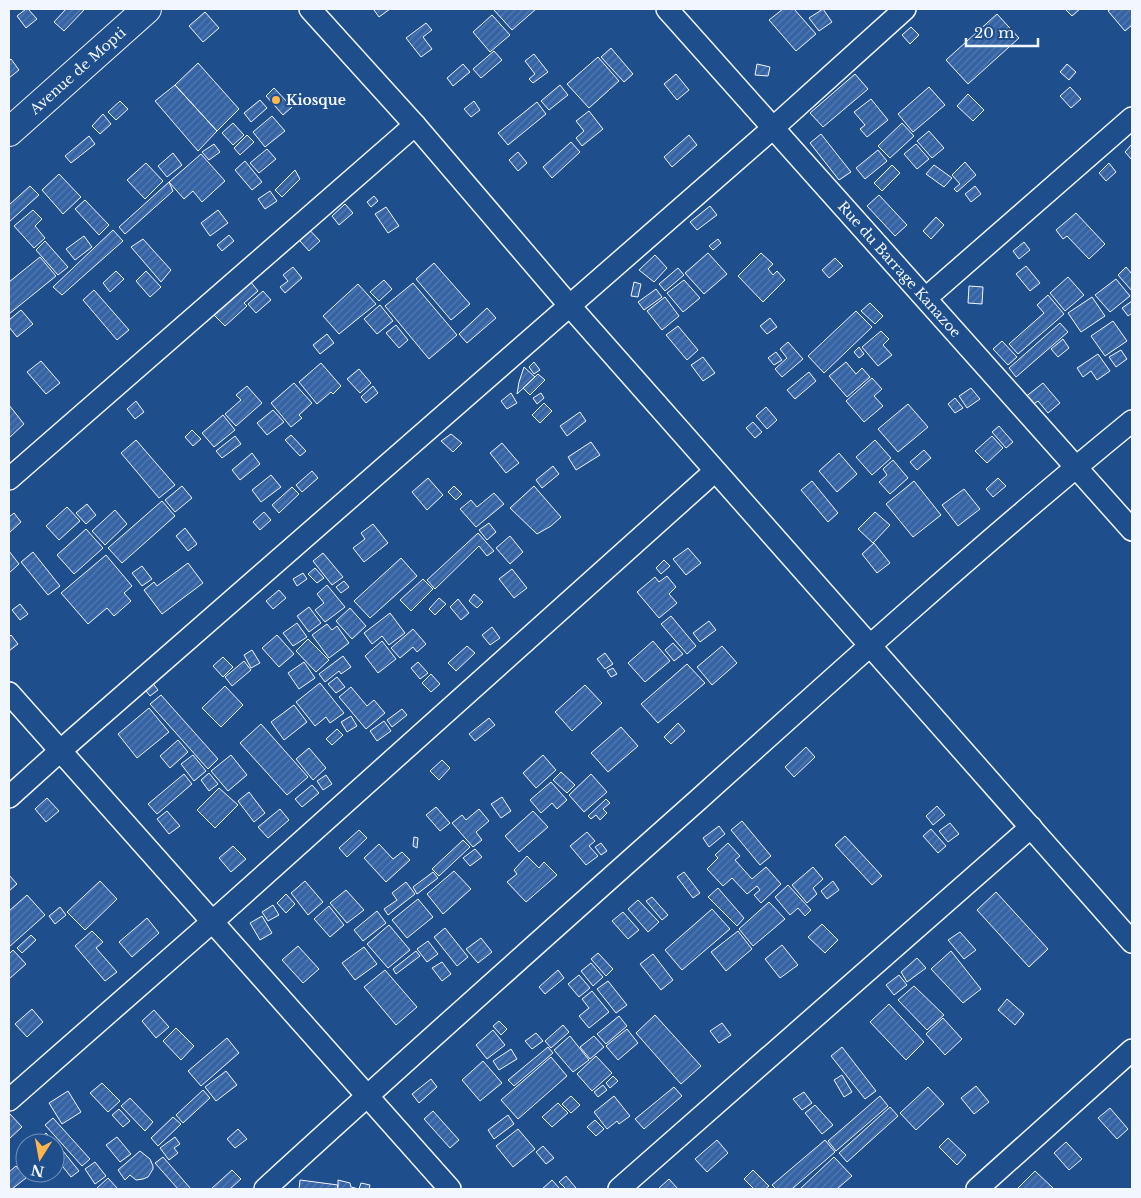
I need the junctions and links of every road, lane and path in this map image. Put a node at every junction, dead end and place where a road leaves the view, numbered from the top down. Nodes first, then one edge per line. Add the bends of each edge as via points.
1 (147, 9) edge
2 (310, 9) edge
3 (667, 9) edge
4 (905, 9) edge
5 (1132, 118) edge
6 (415, 124) junction
7 (773, 128) junction
8 (9, 132) edge
9 (926, 298) junction
10 (569, 305) junction
11 (1132, 420) edge
12 (1076, 467) junction
13 (715, 471) junction
14 (9, 479) edge
15 (1132, 530) edge
16 (870, 645) junction
17 (9, 693) edge
18 (60, 751) junction
19 (9, 797) edge
20 (1030, 827) junction
21 (212, 922) junction
22 (1132, 942) edge
23 (1132, 1050) edge
24 (367, 1096) junction
25 (9, 1100) edge
26 (264, 1189) edge
27 (450, 1189) edge
28 (620, 1189) edge
29 (976, 1189) edge

1 - 8 street, Avenue de Mopti
2 - 6 street
3 - 7 street, Rue du Barrage Kanazoe
4 - 7 street
5 - 9 street
6 - 10 street
6 - 14 street
7 - 9 street, Rue du Barrage Kanazoe
7 - 10 street
9 - 12 street, Rue du Barrage Kanazoe
10 - 13 street
10 - 18 street
11 - 12 street
12 - 15 street, Rue du Barrage Kanazoe
12 - 16 street
13 - 16 street
13 - 21 street
16 - 20 street
16 - 24 street
17 - 18 street
18 - 19 street
18 - 21 street
20 - 22 street
20 - 28 street
21 - 24 street
21 - 25 street
23 - 29 street
24 - 26 street
24 - 27 street

